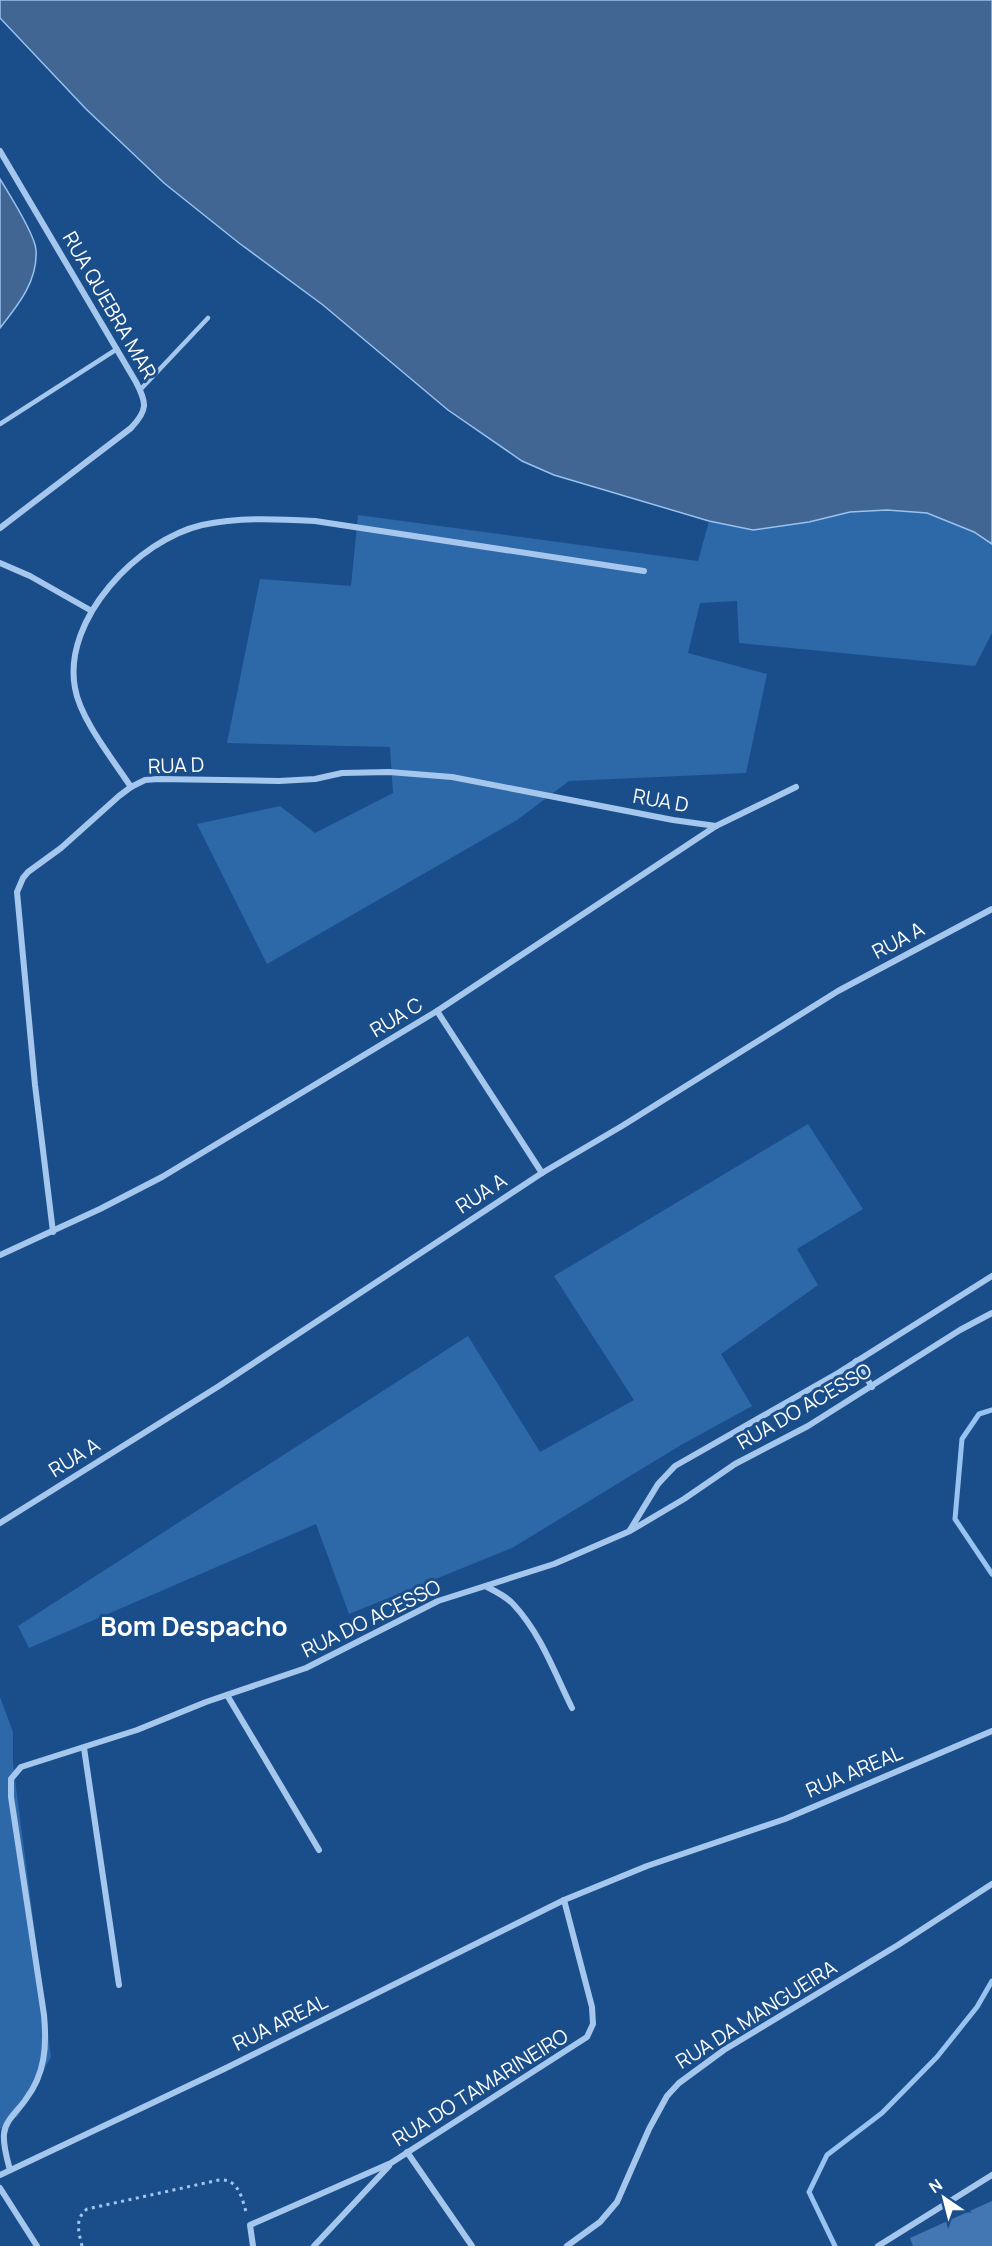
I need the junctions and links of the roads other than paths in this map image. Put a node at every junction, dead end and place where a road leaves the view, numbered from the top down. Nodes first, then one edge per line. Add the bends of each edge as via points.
1 (0, 151) edge
2 (208, 318) dead end
3 (117, 349) junction
4 (140, 390) junction
5 (0, 424) edge
6 (0, 528) edge
7 (0, 563) edge
8 (644, 571) dead end
9 (90, 610) junction
10 (131, 787) junction
11 (796, 788) dead end
12 (716, 826) junction
13 (992, 909) edge
14 (437, 1011) junction
15 (542, 1173) junction
16 (53, 1232) junction
17 (0, 1255) edge
18 (992, 1276) edge
19 (992, 1313) edge
20 (856, 1361) junction
21 (872, 1387) junction
22 (0, 1523) edge
23 (630, 1531) junction
24 (487, 1586) junction
25 (227, 1695) junction
26 (572, 1708) dead end
27 (992, 1731) edge
28 (84, 1748) junction
29 (319, 1850) dead end
30 (992, 1884) edge
31 (564, 1900) junction
32 (119, 1985) dead end
33 (407, 2152) junction
34 (391, 2163) junction
35 (9, 2170) junction
36 (0, 2175) edge
37 (992, 2175) edge
38 (0, 2188) edge
39 (38, 2246) edge
40 (253, 2246) edge
41 (314, 2246) edge
42 (472, 2246) edge
43 (567, 2246) edge
44 (878, 2246) edge

1 - 3 street, RUA QUEBRA MAR
2 - 4 lane
3 - 4 street, RUA QUEBRA MAR
3 - 5 lane
4 - 6 street, RUA QUEBRA MAR via 145,403 131,428
7 - 9 street
8 - 9 street via 336,524 256,519 200,526 178,533 134,562
9 - 10 street via 74,657 75,690 95,733
10 - 12 street, RUA D via 158,779 279,781 389,772 452,777
10 - 16 street, RUA D via 28,872 17,892
11 - 12 street, RUA C
12 - 14 street, RUA C
13 - 15 street, RUA A via 838,991
14 - 15 street
14 - 16 street, RUA C via 162,1177
15 - 22 street, RUA A via 219,1386
16 - 17 street, RUA C
18 - 20 street
19 - 21 street, RUA DO ACESSO
20 - 21 street
20 - 23 street via 675,1466 658,1484
21 - 23 street, RUA DO ACESSO via 728,1468
23 - 24 street, RUA DO ACESSO via 554,1564
24 - 25 street, RUA DO ACESSO via 420,1610 306,1668
24 - 26 street via 514,1604 525,1619
25 - 28 street, RUA DO ACESSO
25 - 29 street
27 - 31 street, RUA AREAL via 785,1819 647,1866
28 - 32 street
28 - 35 street, RUA DO ACESSO via 21,1767 11,1779 46,2051 33,2089 4,2133
30 - 43 street, RUA DA MANGUEIRA via 724,2050 679,2083 649,2129 617,2202 600,2222
31 - 33 street, RUA DO TAMARINEIRO via 592,2007 591,2032 582,2042
31 - 35 street, RUA AREAL via 224,2069
33 - 34 street, RUA DO TAMARINEIRO
33 - 42 street
34 - 40 street, RUA DO TAMARINEIRO via 250,2225
34 - 41 street, RUA DO TAMARINEIRO
35 - 36 street, RUA AREAL
37 - 44 street
38 - 39 street

